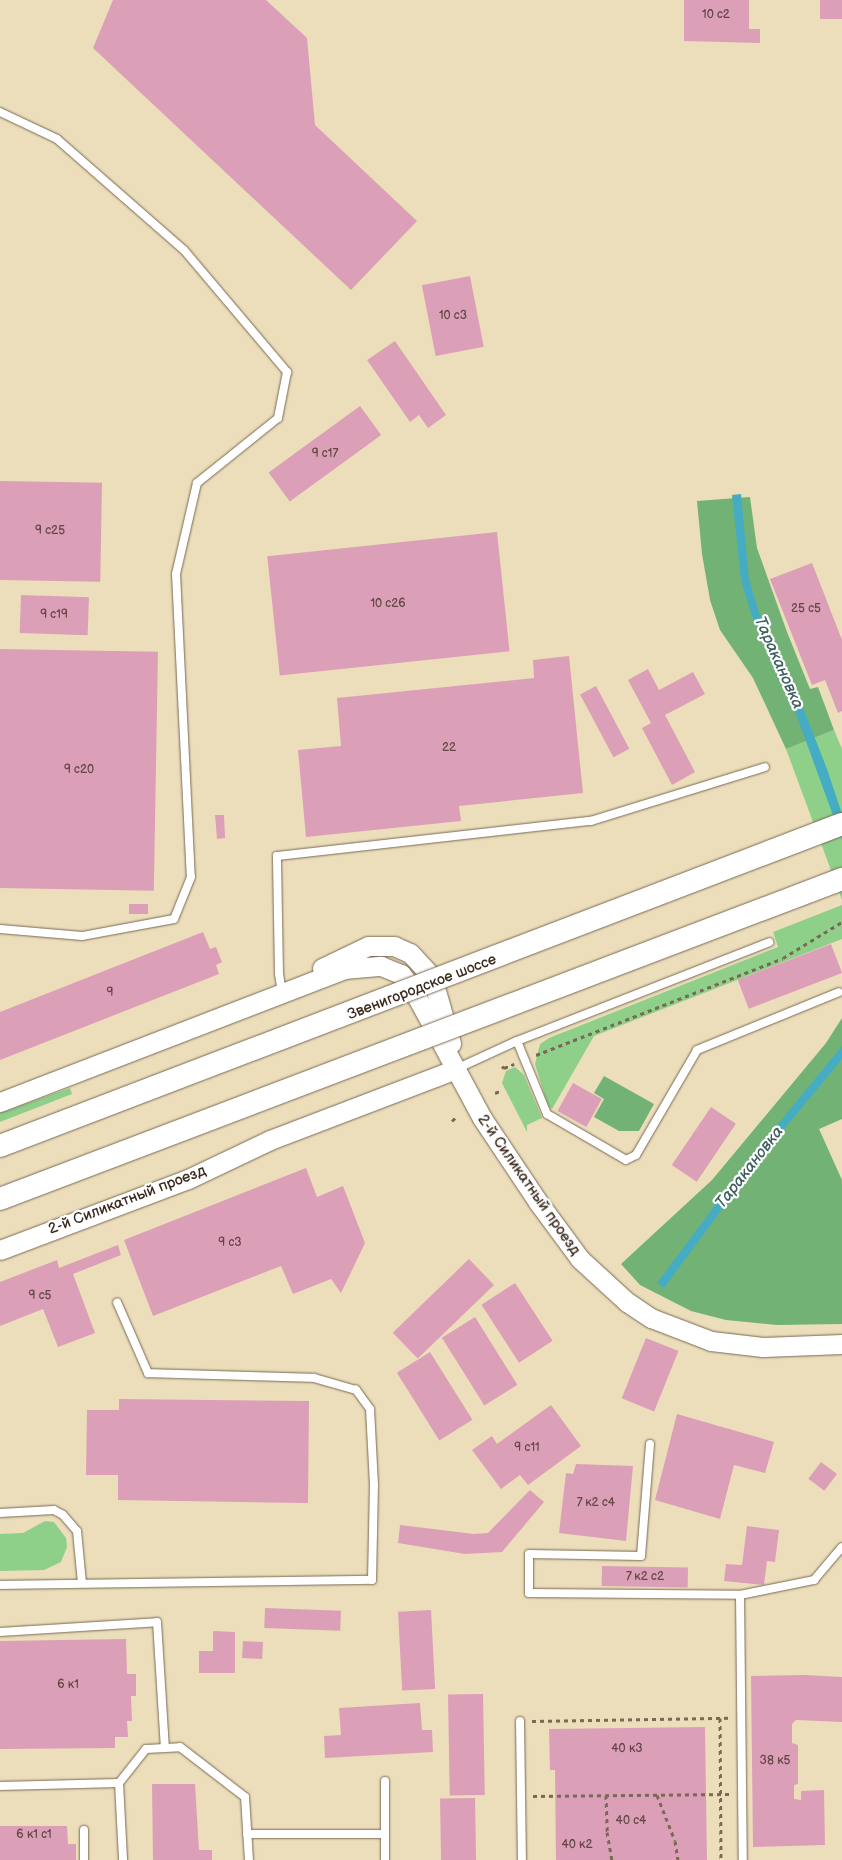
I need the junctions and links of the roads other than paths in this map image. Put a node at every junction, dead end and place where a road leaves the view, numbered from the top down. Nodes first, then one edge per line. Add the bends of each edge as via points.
1 (0, 112) edge
2 (765, 767) dead end
3 (842, 824) edge
4 (842, 879) edge
5 (0, 929) edge
6 (768, 942) dead end
7 (839, 992) dead end
8 (282, 993) junction
9 (517, 1041) junction
10 (456, 1069) junction
11 (0, 1102) edge
12 (0, 1146) edge
13 (0, 1199) edge
14 (0, 1250) edge
15 (117, 1302) dead end
16 (842, 1344) edge
17 (650, 1444) dead end
18 (0, 1513) edge
19 (842, 1547) edge
20 (82, 1583) junction
21 (0, 1585) edge
22 (740, 1595) junction
23 (0, 1632) edge
24 (520, 1721) road end
25 (165, 1748) junction
26 (385, 1781) dead end
27 (119, 1783) junction
28 (0, 1786) edge
29 (84, 1830) dead end
30 (247, 1834) junction
31 (385, 1834) junction
32 (84, 1860) edge
33 (123, 1860) edge
34 (249, 1860) edge
35 (385, 1860) edge
36 (522, 1860) edge
37 (743, 1860) edge

1 - 5 lane via 57,139 184,250 287,372 278,418 197,482 176,574 191,877 174,919 82,936
2 - 8 lane via 591,821 277,856
3 - 12 main road, Звенигородское шоссе, bridge
4 - 13 main road, bridge
6 - 9 lane
7 - 9 lane via 697,1050 636,1155 626,1160 547,1114
8 - 10 street, 2-й Силикатный проезд via 352,951 380,944 402,949 421,962 432,978
8 - 11 street, 2-й Силикатный проезд
9 - 10 lane
10 - 14 street, 2-й Силикатный проезд via 270,1140 188,1178
10 - 16 street, 2-й Силикатный проезд via 482,1118 538,1202 580,1259 627,1302 651,1318 711,1341 762,1347
15 - 20 lane via 148,1373 314,1378 356,1390 370,1409 374,1485 372,1580
17 - 22 lane via 641,1556 530,1554 529,1593
18 - 20 lane via 54,1510 63,1515 77,1531
19 - 22 lane via 814,1580
20 - 21 lane
22 - 37 lane
23 - 25 lane via 157,1622
24 - 36 lane
25 - 27 lane via 146,1749
25 - 30 lane via 180,1747 245,1797
26 - 31 lane
27 - 28 lane
27 - 33 lane
29 - 32 lane
30 - 31 lane
30 - 34 lane
31 - 35 lane

